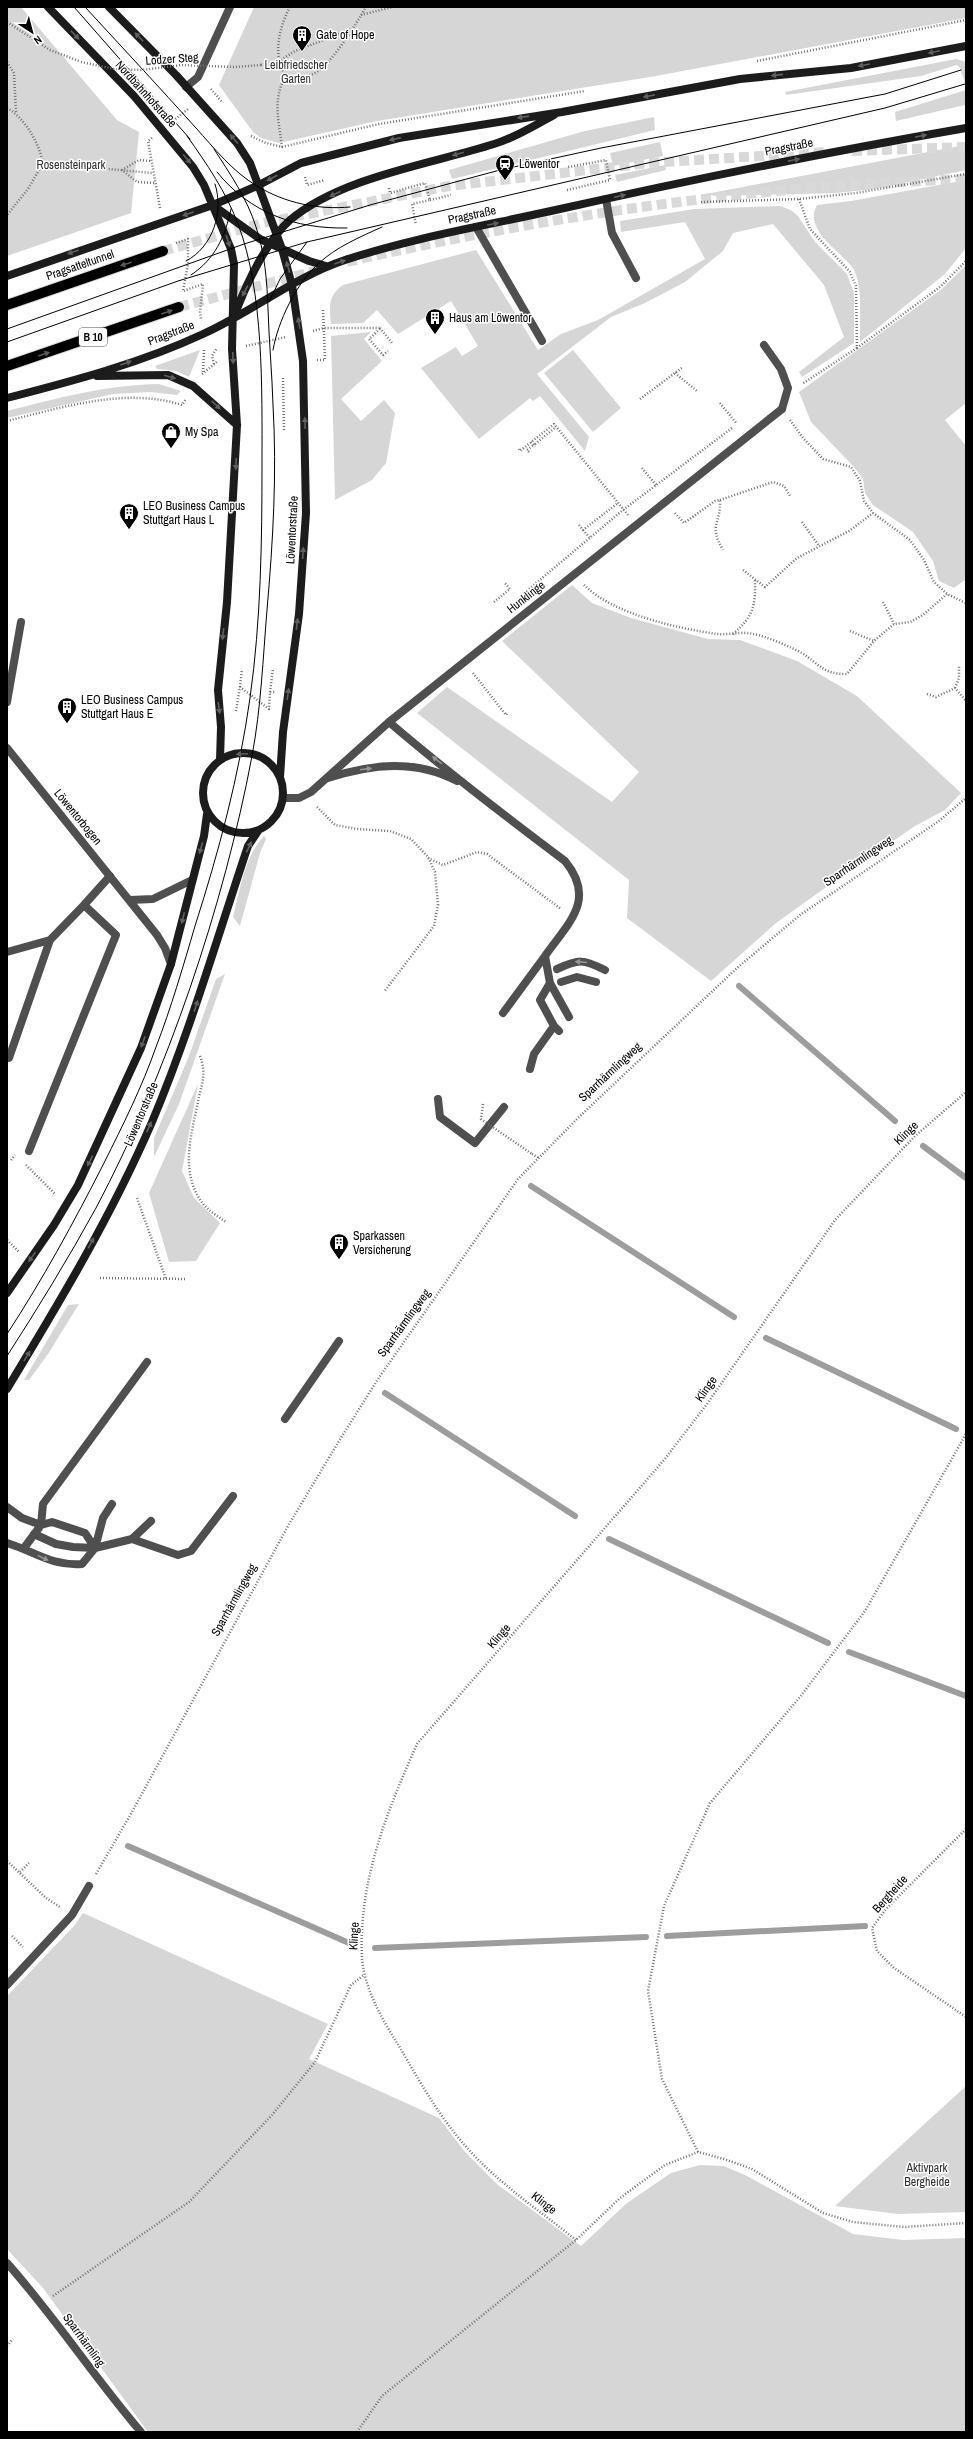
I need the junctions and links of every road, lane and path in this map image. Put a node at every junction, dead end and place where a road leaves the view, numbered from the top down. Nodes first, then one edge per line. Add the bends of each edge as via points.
1 (48, 7) edge
2 (109, 7) edge
3 (230, 7) edge
4 (290, 7) edge
5 (366, 7) edge
6 (392, 7) edge
7 (362, 14) junction
8 (966, 20) edge
9 (7, 22) edge
10 (352, 29) junction
11 (962, 47) edge
12 (966, 52) edge
13 (755, 61) dead end
14 (7, 62) edge
15 (278, 62) junction
16 (286, 76) junction
17 (198, 77) junction
18 (186, 87) junction
19 (590, 90) dead end
20 (216, 94) junction
21 (198, 100) junction
22 (225, 106) dead end
23 (7, 108) edge
24 (562, 112) junction
25 (16, 113) junction
26 (966, 128) edge
27 (162, 130) junction
28 (250, 135) dead end
29 (282, 147) junction
30 (150, 161) junction
31 (43, 163) junction
32 (568, 167) dead end
33 (122, 170) junction
34 (152, 173) junction
35 (966, 174) edge
36 (154, 183) junction
37 (257, 186) junction
38 (565, 191) dead end
39 (452, 195) dead end
40 (606, 199) junction
41 (799, 199) junction
42 (430, 200) dead end
43 (700, 202) dead end
44 (213, 206) junction
45 (7, 215) edge
46 (164, 223) junction
47 (476, 227) junction
48 (277, 234) junction
49 (270, 244) junction
50 (282, 249) junction
51 (163, 251) tunnel mouth
52 (966, 260) edge
53 (326, 266) junction
54 (7, 276) edge
55 (636, 278) dead end
56 (292, 285) junction
57 (7, 305) edge
58 (179, 307) tunnel mouth
59 (323, 310) dead end
60 (200, 312) dead end
61 (233, 319) junction
62 (324, 328) junction
63 (380, 328) junction
64 (300, 334) junction
65 (542, 341) dead end
66 (392, 343) dead end
67 (764, 345) dead end
68 (857, 348) junction
69 (232, 349) junction
70 (388, 351) dead end
71 (325, 360) dead end
72 (7, 366) edge
73 (683, 367) dead end
74 (203, 372) dead end
75 (675, 373) junction
76 (90, 376) junction
77 (283, 378) dead end
78 (788, 388) junction
79 (697, 390) dead end
80 (7, 398) edge
81 (640, 399) dead end
82 (720, 403) dead end
83 (182, 405) dead end
84 (782, 408) junction
85 (743, 420) dead end
86 (7, 421) edge
87 (737, 424) junction
88 (237, 425) junction
89 (556, 427) junction
90 (284, 431) dead end
91 (531, 442) junction
92 (535, 445) junction
93 (519, 449) dead end
94 (529, 452) dead end
95 (642, 468) dead end
96 (656, 485) junction
97 (790, 496) dead end
98 (720, 500) junction
99 (666, 501) junction
100 (618, 503) junction
101 (623, 510) junction
102 (874, 513) junction
103 (802, 522) dead end
104 (579, 525) dead end
105 (636, 525) junction
106 (583, 530) junction
107 (590, 538) junction
108 (819, 546) junction
109 (723, 550) dead end
110 (743, 570) dead end
111 (574, 574) junction
112 (755, 579) junction
113 (505, 583) dead end
114 (525, 593) dead end
115 (947, 594) junction
116 (494, 602) dead end
117 (883, 602) dead end
118 (966, 603) edge
119 (21, 622) dead end
120 (894, 624) junction
121 (850, 631) dead end
122 (733, 634) junction
123 (874, 641) junction
124 (959, 665) dead end
125 (470, 668) dead end
126 (242, 669) dead end
127 (274, 669) dead end
128 (240, 687) junction
129 (955, 688) junction
130 (270, 692) junction
131 (279, 693) dead end
132 (927, 694) dead end
133 (966, 701) edge
134 (7, 702) edge
135 (508, 712) dead end
136 (389, 722) junction
137 (221, 727) junction
138 (7, 748) edge
139 (220, 760) junction
140 (280, 777) junction
141 (328, 778) junction
142 (466, 786) junction
143 (284, 798) junction
144 (966, 798) edge
145 (317, 807) dead end
146 (208, 814) junction
147 (258, 831) junction
148 (428, 857) junction
149 (110, 876) junction
150 (192, 880) junction
151 (130, 900) junction
152 (84, 904) junction
153 (572, 917) junction
154 (50, 940) junction
155 (7, 952) edge
156 (545, 956) junction
157 (171, 964) junction
158 (557, 969) dead end
159 (605, 970) dead end
160 (561, 982) dead end
161 (596, 982) dead end
162 (550, 983) junction
163 (384, 992) dead end
164 (503, 1013) dead end
165 (569, 1017) dead end
166 (200, 1056) dead end
167 (9, 1058) dead end
168 (530, 1070) dead end
169 (966, 1092) edge
170 (438, 1099) dead end
171 (483, 1104) dead end
172 (504, 1107) dead end
173 (29, 1151) dead end
174 (539, 1158) junction
175 (11, 1160) dead end
176 (55, 1195) dead end
177 (138, 1198) dead end
178 (226, 1222) dead end
179 (7, 1240) edge
180 (20, 1253) dead end
181 (100, 1278) dead end
182 (166, 1279) junction
183 (187, 1279) dead end
184 (7, 1293) edge
185 (339, 1341) dead end
186 (147, 1362) dead end
187 (7, 1389) edge
188 (285, 1419) dead end
189 (966, 1434) edge
190 (233, 1496) dead end
191 (112, 1504) dead end
192 (7, 1508) edge
193 (152, 1520) dead end
194 (41, 1525) junction
195 (34, 1534) junction
196 (132, 1539) junction
197 (7, 1543) edge
198 (24, 1548) junction
199 (95, 1548) junction
200 (966, 1829) edge
201 (7, 1861) edge
202 (29, 1863) dead end
203 (20, 1872) junction
204 (89, 1886) joint
205 (46, 1898) dead end
206 (364, 1976) junction
207 (7, 1985) edge
208 (966, 2017) edge
209 (698, 2152) junction
210 (966, 2223) edge
211 (576, 2240) junction
212 (7, 2263) edge
213 (43, 2303) junction
214 (13, 2339) dead end
215 (7, 2346) edge
216 (140, 2432) edge
217 (357, 2432) edge

1 -> 27 main road, Nordbahnhofstraße via 134,96
18 -> 2 main road
3 - 17 street
4 - 15 path via 279,40
5 - 7 path
6 - 7 path
7 - 10 path
8 - 13 path
9 - 15 path, Lodzer Steg, bridge via 34,41 64,57 115,69 142,70 181,65 235,67
10 - 15 path via 295,51
10 - 16 path via 334,55 314,74 298,78
11 - 12 main road
11 -> 24 main road via 851,68 740,79
14 - 25 path via 14,73
15 - 16 path
16 - 29 path via 278,88 277,112
17 - 18 street
17 - 20 path
18 - 21 main road
19 - 29 path via 379,124
20 - 21 path
20 - 22 path
21 - 27 path
37 -> 21 main road via 250,163 237,143
23 - 25 path
24 -> 37 main road via 449,128 357,148 301,163
24 -> 48 main road via 496,144 398,171 334,194 310,206
25 - 31 path via 35,141
40 -> 26 main road, Pragstraße via 755,167
27 - 30 path via 148,141
27 -> 44 main road, Nordbahnhofstraße via 194,167
28 - 29 path
30 - 33 path via 139,160
30 - 34 path
31 - 33 path
31 - 45 path via 28,189
32 - 38 path via 606,160 610,180
33 - 34 path
33 - 36 path via 137,182
34 - 36 path
35 - 41 path via 856,193
36 - 46 path
37 - 44 main road
37 - 48 main road, Löwentorstraße
39 - 42 path
47 -> 40 main road, Pragstraße
40 - 55 street via 612,233
41 - 43 path
41 - 68 path via 810,229 850,272 856,286
44 -> 46 main road
44 - 49 main road
44 -> 61 main road, Nordbahnhofstraße via 225,231 234,264
46 -> 54 main road via 126,233
46 - 60 path via 172,244 188,239 188,264 183,291 203,284
53 -> 47 main road, Pragstraße
47 - 65 street
48 - 49 main road
48 - 50 main road, Löwentorstraße
49 - 50 main road
49 -> 61 main road via 242,295
50 - 53 main road
56 -> 50 main road, Löwentorstraße
51 -> 57 main road, Pragsatteltunnel
52 - 68 path via 940,288
53 - 56 main road, Pragstraße
56 - 61 main road, Pragstraße
64 -> 56 main road, Löwentorstraße
72 -> 58 main road, Pragstraße / B 10
59 - 62 path
61 - 69 main road
76 -> 61 main road, Pragstraße via 188,341
62 - 63 path
62 - 64 path
62 - 71 path
63 - 66 path
63 - 70 path via 369,338 383,355
64 - 69 path
140 -> 64 main road, Löwentorstraße via 283,732 299,614 306,513 305,422
67 - 78 street via 781,369
68 - 78 path via 801,384
69 - 74 path
69 -> 88 main road
73 - 75 path
75 - 79 path
75 - 81 path
76 - 80 main road, Pragstraße
76 -> 88 main road via 168,375 193,386
77 - 90 path
78 - 84 street
82 - 87 path
83 - 86 path via 164,399 107,400 71,405
84 - 99 street, Hunklinge
84 - 102 path via 803,438 823,459 851,467 860,481 864,501
85 - 87 path
87 - 96 path
88 -> 137 main road via 228,594 218,690
89 - 91 path via 554,424
89 - 92 path
89 - 100 path
91 - 92 path
91 - 93 path via 520,451
92 - 94 path, bridge via 527,450
95 - 96 path
96 - 101 path
97 - 98 path via 784,486 773,482
98 - 99 path via 684,523
98 - 109 path via 715,536
99 - 105 street, Hunklinge
100 - 101 path
100 - 106 path
101 - 105 path
101 - 107 path
102 - 108 path via 849,531
102 - 115 path via 910,540 924,560 934,582
103 - 108 path
104 - 106 path
105 - 111 street, Hunklinge
106 - 107 path
107 - 114 path
108 - 112 path via 797,558 765,587
110 - 112 path
111 - 122 path via 595,596 613,605 655,620 718,634
111 - 136 street, Hunklinge
112 - 122 path via 752,613
113 - 116 path via 510,590
115 - 118 path
115 - 120 path via 923,615 910,622
117 - 120 path
119 - 134 street
120 - 123 path
121 - 123 path
122 - 123 path via 753,634 801,653 823,670 837,674 848,674
124 - 129 path via 959,678
125 - 135 path via 506,715
126 - 128 path
127 - 130 path
128 - 130 path via 268,709
128 - 137 path via 233,726
129 - 132 path via 936,698
129 - 133 path
130 - 131 path
136 - 141 street, Hunklinge
142 -> 136 street
137 - 139 main road
138 - 149 street, Löwentorbogen
140 -> 139 main road, Löwentorstraße via 269,762 252,754 235,754
139 - 146 main road via 209,771 203,785 202,800
140 - 143 main road, Löwentorstraße
141 -> 142 street via 350,771 390,766 417,766 441,773
141 - 143 street, Hunklinge via 299,798
142 - 153 street via 565,861 573,870 580,888 577,911
143 - 147 main road, Löwentorstraße via 279,812 270,823
144 - 174 path, Sparrhärmlingweg via 940,821 800,915 737,968
145 - 148 path via 335,825 390,831 411,839
146 - 147 main road via 219,826 235,833
146 -> 150 main road
187 -> 147 main road, Löwentorstraße via 80,1264 124,1181 151,1122 195,1010 248,846
148 - 153 path via 443,865 477,852 487,854
148 - 163 path via 435,872 438,904 434,926
149 - 151 street, Löwentorbogen
149 - 152 street
150 - 151 street via 153,899
150 -> 157 main road
151 - 157 street, Löwentorbogen via 166,948
152 - 154 street
152 - 173 street via 116,935
153 - 156 street
154 - 155 street
154 - 167 street
156 - 162 street
156 - 164 street
157 -> 184 main road via 141,1048 78,1185
159 -> 158 street via 576,960
160 - 161 street via 577,977
162 - 165 street
162 - 168 street via 540,1000 557,1028 534,1054
166 - 178 path via 205,1070 189,1149 188,1170 193,1189 205,1206
169 - 206 path, Klinge via 914,1137 835,1220 707,1404 668,1454 417,1744 394,1796 371,1865 364,1919
170 - 172 street via 440,1117 474,1146
171 - 174 path, bridge via 481,1119
174 - 204 path, Sparrhärmlingweg via 518,1180 378,1379 339,1441 288,1526
175 - 176 path via 16,1154
177 - 182 path
179 - 180 path
181 - 182 path
182 - 183 path
185 - 188 street
186 - 194 street via 43,1504
189 - 209 path via 865,1611 800,1697 710,1803 664,1906 648,1991 662,2079
190 - 196 street via 191,1551 178,1555
191 - 199 street via 103,1518
192 - 194 street via 22,1518
193 - 196 street
194 - 195 street
194 - 199 street via 52,1522 85,1533
195 - 198 street
195 - 199 street via 56,1544
196 - 199 street
197 - 198 street
198 -> 199 street via 54,1563 67,1565 82,1564
200 - 208 path, Bergheide via 886,1908 872,1928 878,1951 894,1968
201 - 203 path
202 - 203 path
203 - 205 path
204 - 207 street via 72,1915
206 - 211 path, Klinge via 393,2037 438,2110 469,2150 500,2181
206 - 213 path via 351,1985 315,2062 272,2115 189,2202 116,2255
209 - 210 path via 724,2158 752,2169 823,2213 853,2222 904,2227
209 - 211 path via 658,2170 620,2198
211 - 217 path via 382,2396
212 - 213 street, Sparrhärmling
213 - 216 street, Sparrhärmling via 114,2401
214 - 215 path

